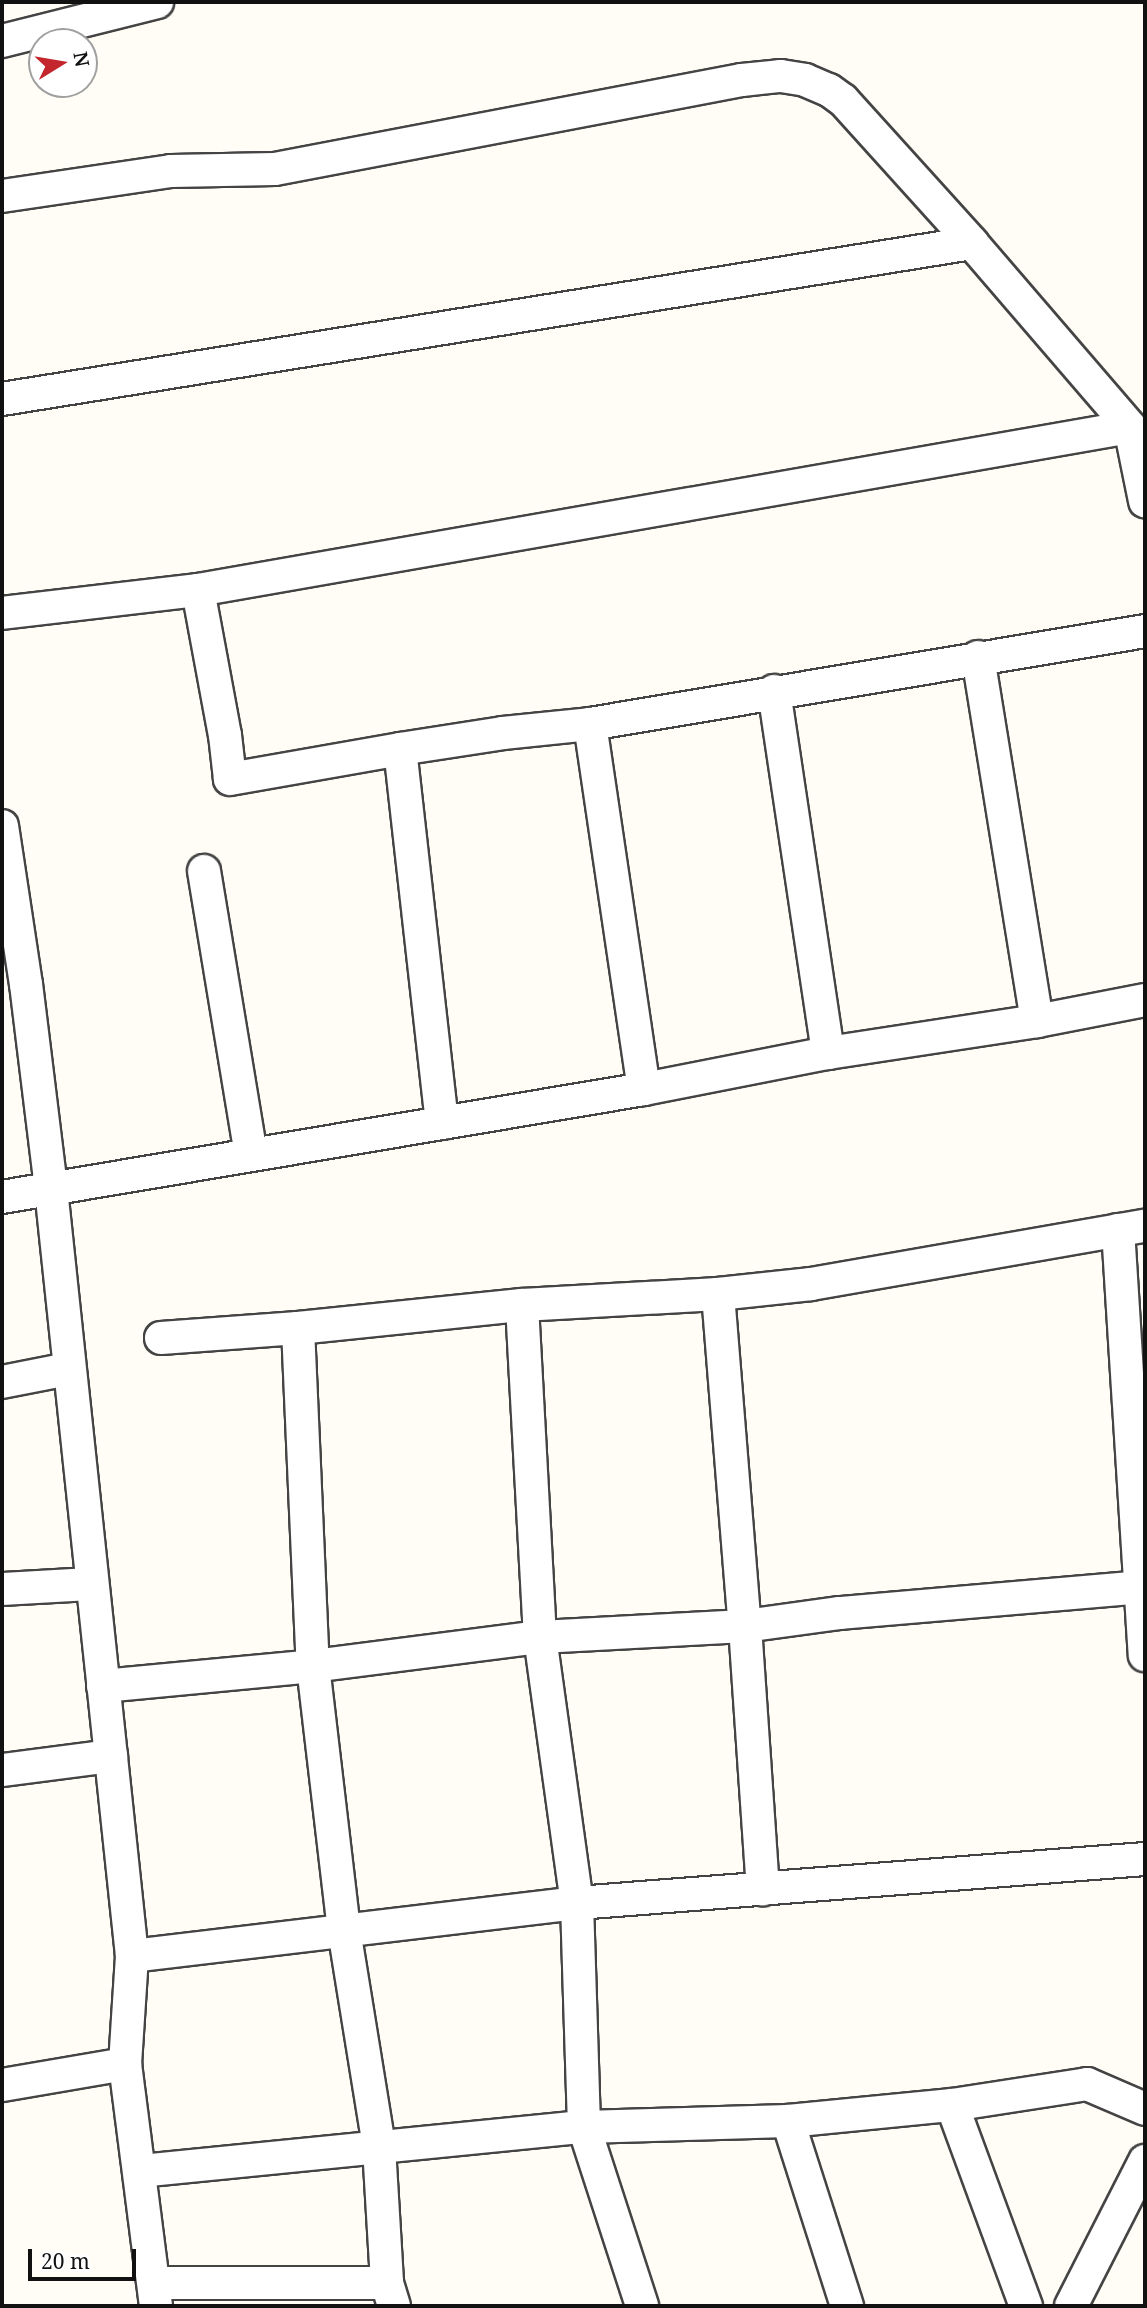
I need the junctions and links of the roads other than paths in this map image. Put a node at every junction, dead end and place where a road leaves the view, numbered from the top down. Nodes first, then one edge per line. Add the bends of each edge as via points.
1 (157, 2) edge
2 (2, 41) edge
3 (2, 196) edge
4 (972, 243) junction
5 (2, 399) edge
6 (1130, 427) junction
7 (1145, 501) edge
8 (198, 590) junction
9 (2, 613) edge
10 (1145, 631) edge
11 (978, 657) junction
12 (774, 691) junction
13 (590, 724) junction
14 (400, 748) junction
15 (2, 826) edge
16 (204, 871) dead end
17 (14, 987) edge
18 (1145, 1000) edge
19 (1037, 1021) junction
20 (828, 1053) junction
21 (644, 1089) junction
22 (442, 1123) junction
23 (250, 1154) junction
24 (51, 1189) junction
25 (2, 1197) edge
26 (1132, 1228) edge
27 (718, 1294) junction
28 (522, 1305) junction
29 (298, 1328) junction
30 (161, 1338) dead end
31 (68, 1369) junction
32 (2, 1382) edge
33 (92, 1584) junction
34 (2, 1588) edge
35 (1143, 1588) edge
36 (746, 1626) junction
37 (540, 1637) junction
38 (1145, 1656) edge
39 (313, 1666) junction
40 (103, 1686) junction
41 (111, 1756) junction
42 (2, 1770) edge
43 (1145, 1859) edge
44 (763, 1889) junction
45 (577, 1903) junction
46 (344, 1930) junction
47 (132, 1956) junction
48 (125, 2064) junction
49 (2, 2085) edge
50 (952, 2105) junction
51 (1145, 2109) edge
52 (788, 2121) junction
53 (584, 2127) junction
54 (379, 2147) junction
55 (1145, 2161) edge
56 (140, 2171) junction
57 (155, 2295) edge
58 (391, 2295) edge
59 (642, 2306) edge
60 (847, 2306) edge
61 (1026, 2306) edge
62 (1071, 2306) edge

1 - 2 street
3 - 4 street via 171,170 275,169 781,76 817,85 843,100
4 - 5 street
4 - 6 street
6 - 7 street
6 - 8 street
8 - 9 street
8 - 14 street via 230,779
10 - 11 street
11 - 12 street
11 - 19 street
12 - 13 street
12 - 20 street
13 - 14 street
13 - 21 street
14 - 22 street
15 - 17 street
16 - 23 street
17 - 24 street
18 - 19 street
19 - 20 street
20 - 21 street
21 - 22 street
22 - 23 street
23 - 24 street
24 - 25 street
24 - 31 street
26 - 27 street via 811,1284
26 - 35 street
27 - 28 street
27 - 36 street
28 - 29 street
28 - 37 street
29 - 30 street
29 - 39 street
31 - 32 street
31 - 33 street
33 - 34 street
33 - 40 street
35 - 36 street via 840,1613
35 - 38 street
36 - 37 street
36 - 44 street
37 - 39 street
37 - 45 street
39 - 40 street
39 - 46 street
40 - 41 street
41 - 42 street
41 - 47 street
43 - 44 street
44 - 45 street
45 - 46 street
45 - 53 street
46 - 47 street
46 - 54 street
47 - 48 street
48 - 49 street
48 - 56 street
50 - 51 street via 1087,2084
50 - 52 street
50 - 61 street
52 - 53 street
52 - 60 street
53 - 54 street
53 - 59 street
54 - 56 street
54 - 58 street
55 - 62 street
56 - 57 street
57 - 58 street

